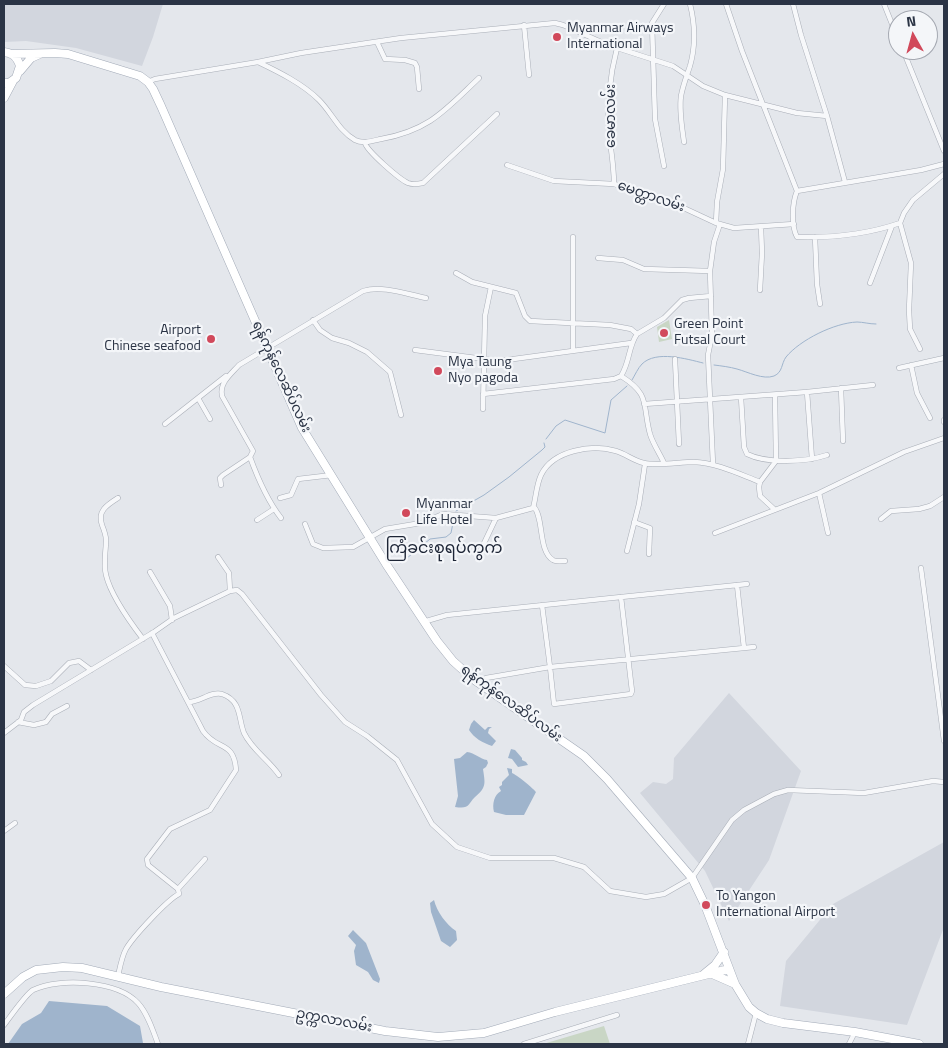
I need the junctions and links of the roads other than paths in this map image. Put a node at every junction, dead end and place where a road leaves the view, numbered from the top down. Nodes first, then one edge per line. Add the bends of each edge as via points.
1 (664, 4) edge
2 (690, 4) edge
3 (726, 4) edge
4 (793, 4) edge
5 (524, 25) junction
6 (378, 42) junction
7 (617, 48) junction
8 (7, 53) edge
9 (42, 53) junction
10 (654, 60) junction
11 (907, 60) edge
12 (258, 62) junction
13 (20, 71) junction
14 (529, 75) dead end
15 (687, 75) junction
16 (479, 78) dead end
17 (13, 81) junction
18 (148, 82) junction
19 (4, 84) edge
20 (419, 89) dead end
21 (725, 95) junction
22 (4, 98) edge
23 (762, 104) junction
24 (497, 114) dead end
25 (827, 116) junction
26 (364, 142) junction
27 (684, 142) dead end
28 (944, 152) edge
29 (944, 164) edge
30 (507, 165) dead end
31 (664, 166) dead end
32 (944, 174) edge
33 (845, 182) junction
34 (614, 184) junction
35 (797, 191) junction
36 (900, 223) junction
37 (718, 224) junction
38 (794, 224) junction
39 (892, 226) junction
40 (761, 227) junction
41 (573, 237) dead end
42 (815, 237) junction
43 (598, 258) dead end
44 (710, 271) junction
45 (456, 273) dead end
46 (870, 283) dead end
47 (491, 287) junction
48 (760, 290) dead end
49 (711, 296) junction
50 (426, 298) dead end
51 (820, 304) dead end
52 (313, 320) junction
53 (573, 323) junction
54 (636, 334) junction
55 (631, 342) junction
56 (266, 349) junction
57 (920, 349) dead end
58 (415, 350) dead end
59 (573, 352) junction
60 (944, 358) edge
61 (675, 359) dead end
62 (483, 360) junction
63 (911, 366) junction
64 (899, 368) dead end
65 (234, 371) junction
66 (621, 376) junction
67 (873, 385) dead end
68 (840, 388) junction
69 (807, 392) junction
70 (483, 394) junction
71 (775, 395) junction
72 (741, 397) junction
73 (198, 398) junction
74 (711, 399) junction
75 (677, 402) junction
76 (644, 404) junction
77 (483, 409) dead end
78 (401, 415) dead end
79 (930, 418) dead end
80 (210, 419) dead end
81 (165, 424) dead end
82 (944, 438) edge
83 (843, 441) dead end
84 (679, 444) dead end
85 (827, 455) dead end
86 (250, 457) junction
87 (812, 459) junction
88 (776, 461) junction
89 (664, 463) junction
90 (645, 464) junction
91 (713, 464) junction
92 (332, 475) junction
93 (760, 482) junction
94 (221, 485) dead end
95 (818, 493) junction
96 (944, 497) edge
97 (118, 498) dead end
98 (280, 498) dead end
99 (534, 507) junction
100 (274, 509) junction
101 (774, 510) junction
102 (281, 518) dead end
103 (496, 518) junction
104 (881, 519) dead end
105 (257, 520) dead end
106 (634, 522) junction
107 (305, 524) dead end
108 (715, 533) dead end
109 (828, 533) dead end
110 (369, 537) junction
111 (627, 550) dead end
112 (649, 554) dead end
113 (218, 557) dead end
114 (477, 558) dead end
115 (565, 561) dead end
116 (921, 568) dead end
117 (150, 572) dead end
118 (747, 584) dead end
119 (737, 585) junction
120 (230, 591) junction
121 (621, 597) junction
122 (542, 605) junction
123 (172, 620) junction
124 (423, 622) junction
125 (152, 633) junction
126 (143, 639) junction
127 (754, 647) dead end
128 (744, 648) junction
129 (628, 660) junction
130 (4, 666) edge
131 (550, 667) junction
132 (91, 670) junction
133 (478, 682) junction
134 (189, 702) junction
135 (67, 706) dead end
136 (18, 722) junction
137 (4, 734) edge
138 (944, 741) edge
139 (279, 775) dead end
140 (944, 782) edge
141 (15, 823) dead end
142 (4, 831) edge
143 (206, 859) dead end
144 (692, 878) junction
145 (178, 889) junction
146 (724, 952) junction
147 (729, 969) junction
148 (706, 974) junction
149 (118, 976) junction
150 (735, 984) junction
151 (4, 994) edge
152 (756, 1013) junction
153 (617, 1015) dead end
154 (4, 1024) edge
155 (857, 1033) junction
156 (158, 1044) edge
157 (524, 1044) edge
158 (748, 1044) edge
159 (851, 1044) edge
160 (919, 1044) edge

1 - 10 street via 652,23
2 - 15 street via 694,43
3 - 23 street
4 - 25 street
5 - 6 street
5 - 7 street via 563,25
5 - 14 street
6 - 12 street
6 - 20 street via 385,59 415,63
7 - 10 street
7 - 34 street, ခေမာလမ်း via 612,67 609,132
8 - 9 main road
8 - 13 main road via 18,61
9 - 13 main road via 31,58
9 - 18 main road via 68,54 140,76
10 - 15 street
10 - 31 street via 655,119
11 - 28 street
12 - 18 street
12 - 26 street via 282,74 319,100 344,131
13 - 17 main road
15 - 21 street
15 - 27 street via 680,110
16 - 26 street via 436,118 419,128 401,136
17 - 19 main road
17 - 22 main road
18 - 56 main road, ရန်ကုန်လေဆိပ်လမ်း
21 - 23 street
21 - 37 street
23 - 25 street via 797,114
23 - 35 street
24 - 26 street via 423,183 406,182 368,150
25 - 33 street
29 - 33 street
30 - 34 street, မေတ္တာလမ်း via 554,182
32 - 36 street via 913,200
33 - 35 street
34 - 37 street, မေတ္တာလမ်း via 673,203
35 - 38 street
36 - 39 street
36 - 57 street via 910,263 910,329
37 - 40 street, မေတ္တာလမ်း via 734,228
37 - 44 street
38 - 40 street, မေတ္တာလမ်း
38 - 42 street via 798,237
39 - 42 street
39 - 46 street
40 - 48 street
41 - 53 street
42 - 51 street
43 - 44 street via 623,260 644,269
44 - 49 street
45 - 47 street
47 - 53 street via 516,293 530,321
47 - 62 street via 485,316
49 - 54 street via 682,300 664,318
49 - 74 street via 712,336 708,354
50 - 52 street via 371,288
52 - 56 street
52 - 78 street via 320,330 367,352 390,372
53 - 54 street via 610,324 631,329
53 - 59 street
54 - 55 street
55 - 59 street
55 - 66 street via 629,360
56 - 65 street
56 - 92 main road, ရန်ကုန်လေဆိပ်လမ်း via 302,428
58 - 62 street
59 - 62 street
60 - 63 street
61 - 75 street
62 - 70 street
63 - 64 street
63 - 79 street via 917,393
65 - 73 street
65 - 86 street via 220,389 253,450
66 - 70 street
66 - 76 street via 634,384 642,394
67 - 68 street
68 - 69 street
68 - 83 street
69 - 71 street
69 - 87 street
70 - 77 street
71 - 72 street
71 - 88 street
72 - 74 street
72 - 88 street via 745,452
73 - 80 street
73 - 81 street
74 - 75 street
74 - 91 street
75 - 76 street
75 - 84 street
76 - 89 street via 651,436
82 - 95 street via 904,452
85 - 87 street
86 - 94 street via 223,475
86 - 100 street
87 - 88 street
88 - 93 street
89 - 90 street
89 - 91 street
90 - 99 street via 616,451 594,447 567,454 555,459 542,473 535,491
90 - 106 street
91 - 93 street
92 - 98 street via 298,479 291,494
92 - 110 main road, ရန်ကုန်လေဆိပ်လမ်း
93 - 101 street via 760,496
95 - 101 street
95 - 109 street
96 - 104 street via 919,509 891,511
97 - 126 street via 101,514 106,539 105,574
99 - 103 street
99 - 115 street via 550,556 556,561
100 - 102 street
100 - 105 street
101 - 108 street
103 - 110 street via 443,514 421,523 385,529
103 - 114 street
106 - 111 street
106 - 112 street via 650,528
107 - 110 street via 313,544 323,548 353,547
110 - 124 main road, ရန်ကုန်လေဆိပ်လမ်း
113 - 120 street via 229,573
116 - 138 street
117 - 123 street via 170,606
118 - 119 street
119 - 121 street
119 - 128 street
120 - 123 street
120 - 144 street via 242,594 345,722 396,760 432,824 457,847 490,858 554,858 584,867 610,891 646,897 664,894
121 - 122 street
121 - 129 street
122 - 124 street via 447,615
122 - 131 street
123 - 125 street
124 - 133 main road, ရန်ကုန်လေဆိပ်လမ်း via 453,661
125 - 126 street
125 - 134 street
126 - 132 street
127 - 128 street
128 - 129 street
129 - 131 street
129 - 131 street via 631,694 554,704
130 - 132 street via 25,685 36,686 51,681 69,663 79,661
131 - 133 street
132 - 136 street via 33,705
133 - 144 main road, ရန်ကုန်လေဆိပ်လမ်း via 584,756
134 - 139 street via 213,694 232,700 238,706 249,741
134 - 145 street via 206,735 233,753 236,770 210,810 170,829 147,859 148,864
135 - 136 street via 52,714 46,722 34,725
136 - 137 street
140 - 144 street via 864,793 788,790 774,794 732,820
141 - 142 street
143 - 145 street
144 - 146 main road, ရန်ကုန်လေဆိပ်လမ်း
145 - 149 street via 179,894 142,929 126,950
146 - 147 main road, ရန်ကုန်လေဆိပ်လမ်း
146 - 148 main road
147 - 148 main road, ဥက္ကလာလမ်း
147 - 150 main road, ရန်ကုန်လေဆိပ်လမ်း
148 - 149 main road, ဥက္ကလာလမ်း via 484,1033 438,1037 376,1029
148 - 150 main road
149 - 151 main road, ဥက္ကလာလမ်း via 82,968 48,968 23,977
150 - 152 main road, ရန်ကုန်လေဆိပ်လမ်း
152 - 155 main road via 783,1023
152 - 158 street
153 - 157 street
154 - 156 street via 32,990 56,983 84,982 127,995 137,1002
155 - 159 street
155 - 160 main road

